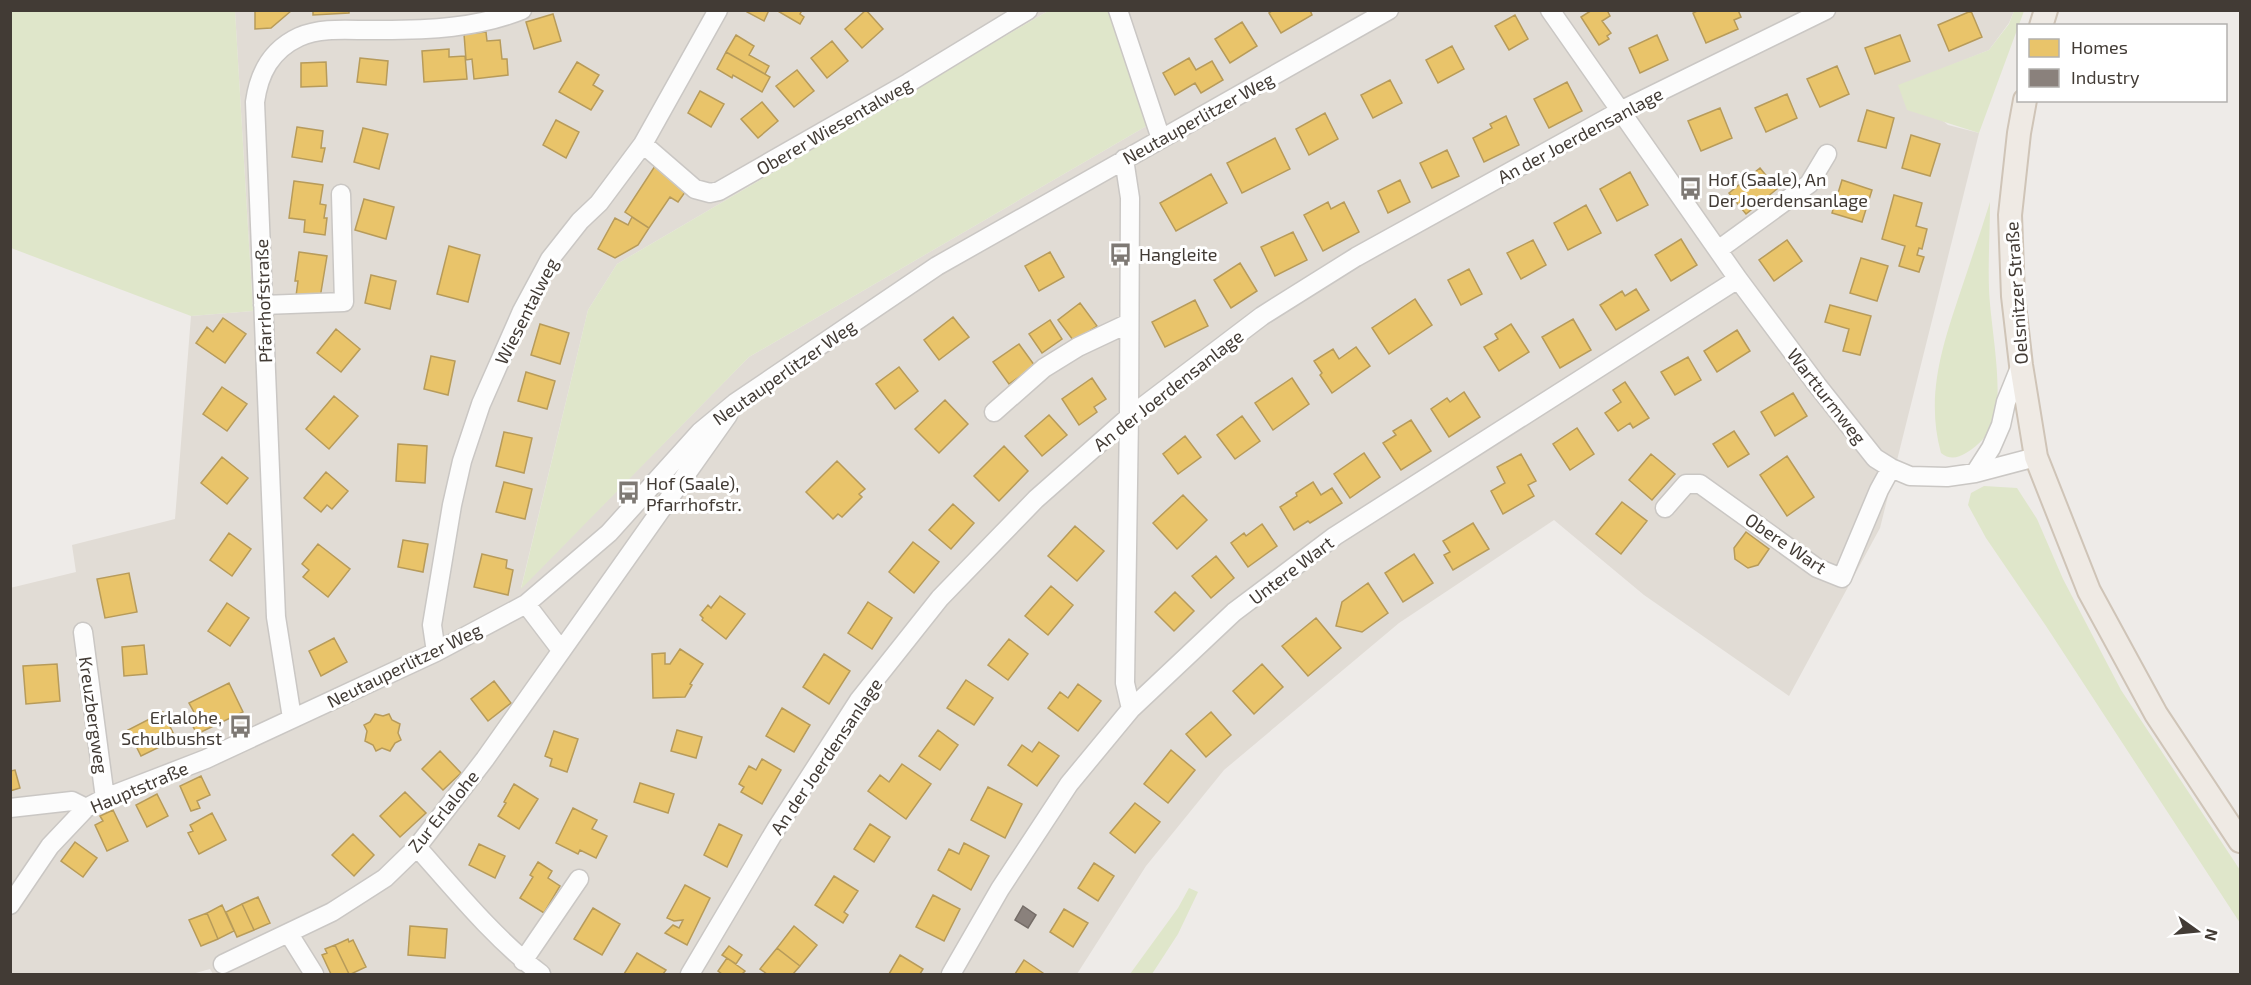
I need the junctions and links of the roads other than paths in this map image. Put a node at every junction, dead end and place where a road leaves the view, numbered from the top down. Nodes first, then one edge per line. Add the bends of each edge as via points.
1 (522, 10) edge
2 (718, 10) edge
3 (1028, 10) edge
4 (1118, 10) edge
5 (1389, 10) edge
6 (1550, 10) edge
7 (1826, 10) edge
8 (434, 19) edge
9 (2025, 102) edge
10 (1622, 110) junction
11 (1161, 139) junction
12 (643, 144) junction
13 (1827, 154) dead end
14 (1124, 159) junction
15 (341, 194) dead end
16 (1718, 250) junction
17 (1738, 279) junction
18 (263, 305) junction
19 (1129, 323) junction
20 (2021, 365) junction
21 (735, 403) junction
22 (994, 412) dead end
23 (1129, 417) junction
24 (2036, 457) junction
25 (1891, 468) junction
26 (1975, 473) junction
27 (1665, 508) dead end
28 (526, 604) junction
29 (83, 632) dead end
30 (561, 650) junction
31 (436, 652) junction
32 (1131, 710) junction
33 (292, 718) junction
34 (206, 759) joint
35 (105, 798) junction
36 (10, 808) edge
37 (86, 808) junction
38 (2241, 841) edge
39 (417, 847) junction
40 (579, 879) dead end
41 (10, 905) edge
42 (289, 934) junction
43 (523, 961) junction
44 (223, 964) dead end
45 (314, 975) edge
46 (541, 975) edge
47 (690, 975) edge
48 (951, 975) edge

1 - 8 street, Pfarrhofstraße via 476,24
2 - 12 street, Wiesentalweg
3 - 12 street, Oberer Wiesentalweg via 719,191 695,189
4 - 11 street
5 - 11 street, Neutauperlitzer Weg
6 - 10 street, Wartturmweg
7 - 10 street, An der Joerdensanlage
8 - 18 street, Pfarrhofstraße via 300,36 281,47 268,61 257,84 255,102
9 - 20 main road, Oelsnitzer Straße via 2010,215
10 - 16 street, Wartturmweg
10 - 23 street, An der Joerdensanlage via 1356,257 1262,316
11 - 14 street, Neutauperlitzer Weg
12 - 31 street, Wiesentalweg via 550,259 481,404 452,505 432,625
13 - 16 street via 1809,183
14 - 19 street via 1130,198
14 - 21 street, Neutauperlitzer Weg via 937,266
15 - 18 street via 344,302
16 - 17 street, Wartturmweg
17 - 25 street, Wartturmweg via 1875,458
17 - 32 street, Untere Wart via 1335,536 1234,612
18 - 33 street, Pfarrhofstraße via 276,617
19 - 22 street via 1078,346 1044,368
19 - 23 street
20 - 24 main road, Oelsnitzer Straße
20 - 26 street via 2001,425
21 - 28 street, Neutauperlitzer Weg via 700,432 609,533
21 - 30 street, Zur Erlalohe
23 - 32 street via 1125,683
23 - 47 street, An der Joerdensanlage via 1036,499 948,590 859,700 776,829
24 - 26 street, Wartturmweg
24 - 38 main road, Oelsnitzer Straße via 2094,601 2156,714
25 - 26 street, Wartturmweg via 1910,476
25 - 27 street, Obere Wart via 1842,578 1816,568 1700,484 1686,484
28 - 30 street
28 - 31 street, Neutauperlitzer Weg
29 - 35 street, Kreuzbergweg
30 - 39 street, Zur Erlalohe
31 - 33 street, Neutauperlitzer Weg
32 - 48 street, Untere Wart via 1069,784 1000,889
33 - 34 street, Neutauperlitzer Weg
34 - 35 street, Hauptstraße
35 - 37 street, Hauptstraße
36 - 37 street via 72,801
37 - 41 street, Hauptstraße via 50,846
39 - 42 street, Zur Erlalohe via 385,878
39 - 43 street
40 - 43 street
42 - 44 street, Zur Erlalohe
42 - 45 street
43 - 46 street

